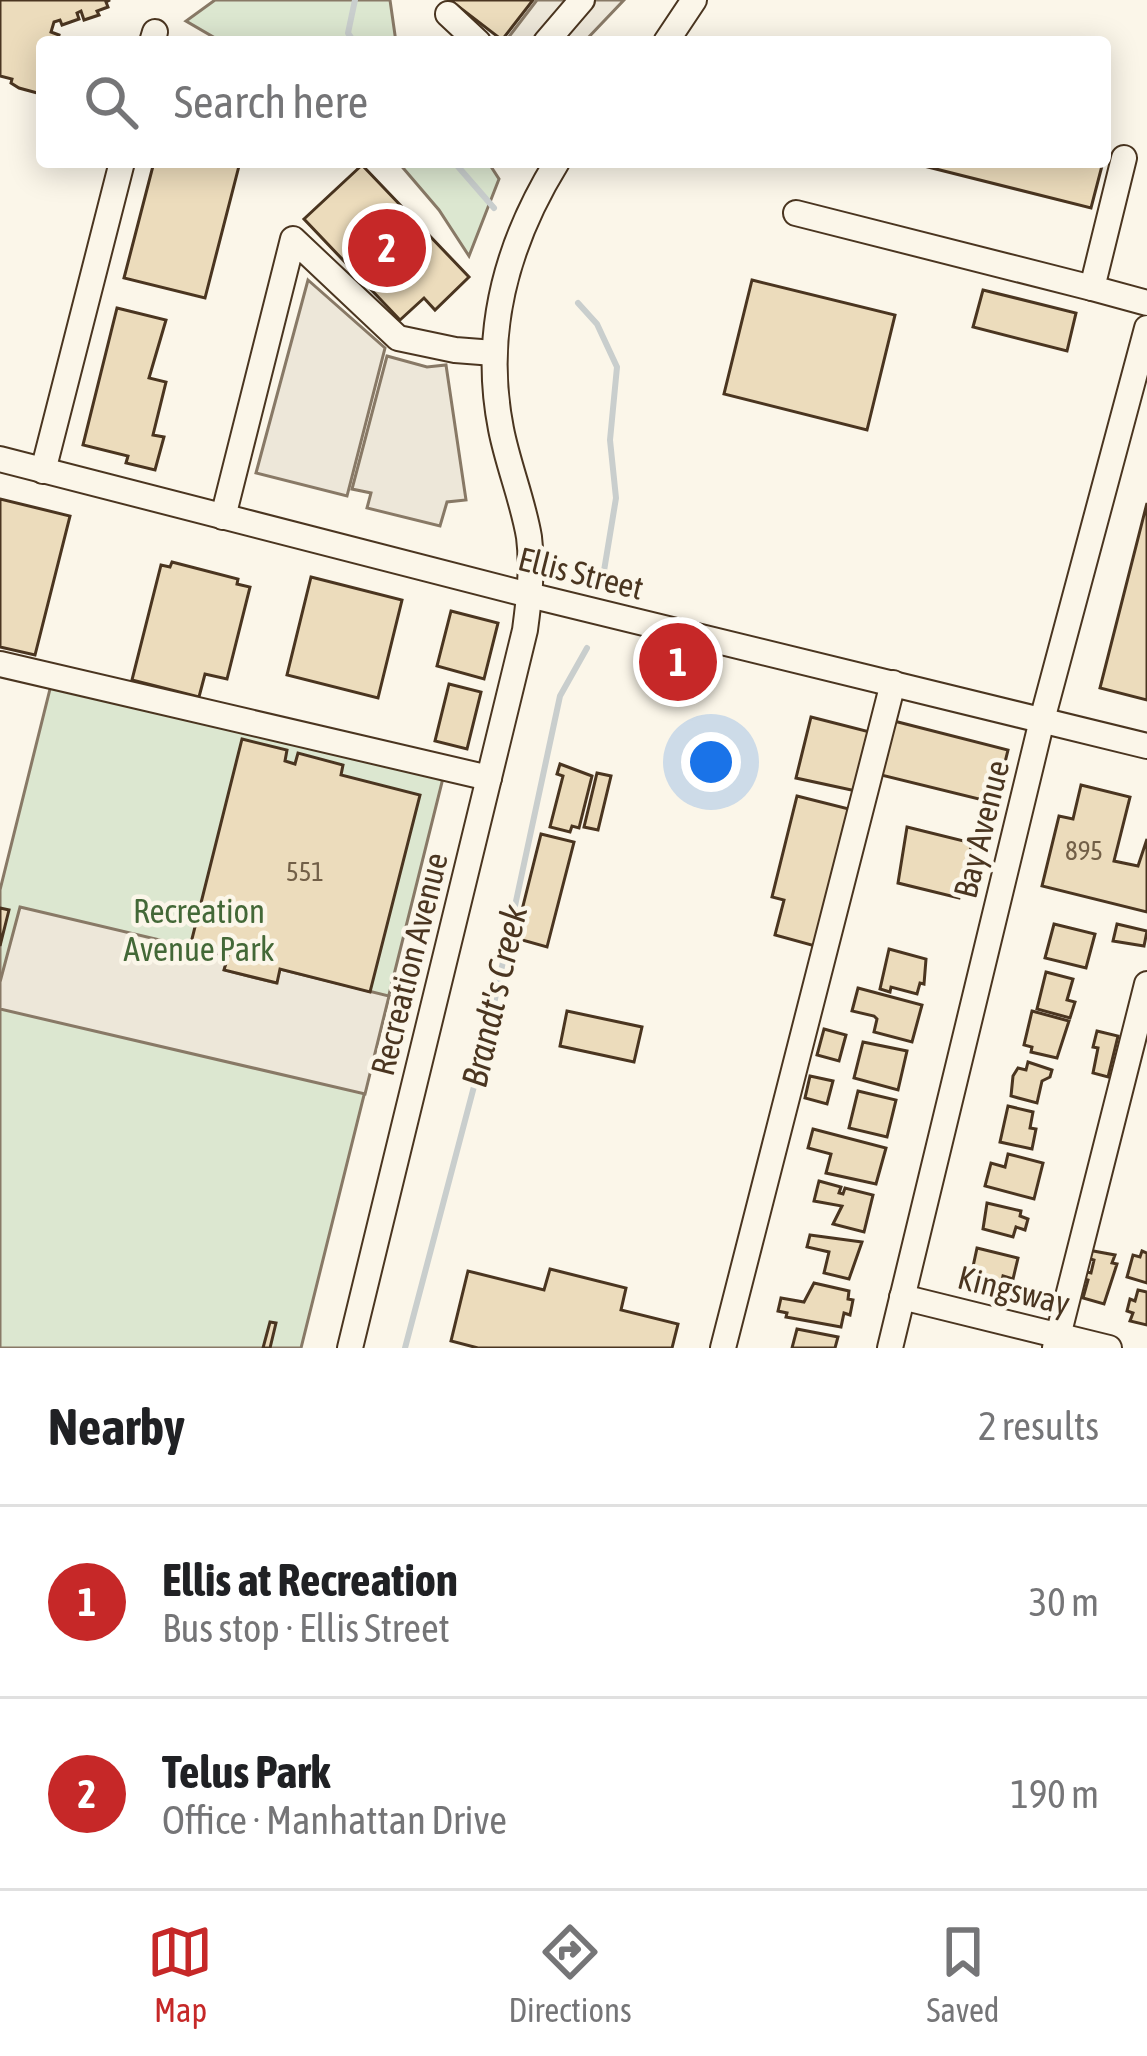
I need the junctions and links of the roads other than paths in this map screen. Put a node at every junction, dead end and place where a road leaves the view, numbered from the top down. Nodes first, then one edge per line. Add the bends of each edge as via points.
1 (582, 0) edge
2 (694, 0) edge
3 (448, 14) dead end
4 (472, 36) edge
5 (551, 36) edge
6 (670, 36) edge
7 (1124, 158) dead end
8 (120, 168) edge
9 (554, 168) edge
10 (796, 213) dead end
11 (1092, 288) junction
12 (1147, 303) edge
13 (1147, 328) edge
14 (494, 353) junction
15 (0, 459) edge
16 (43, 471) junction
17 (223, 517) junction
18 (530, 595) junction
19 (0, 664) edge
20 (893, 683) junction
21 (1042, 720) junction
22 (1147, 746) edge
23 (489, 778) junction
24 (1147, 984) edge
25 (902, 1297) junction
26 (1057, 1342) edge
27 (350, 1348) edge
28 (723, 1348) edge
29 (890, 1348) edge
30 (1109, 1348) edge

1 - 5 street
2 - 6 street
3 - 4 street
7 - 11 street
8 - 16 street
9 - 14 street, Recreation Avenue via 514,250
10 - 11 street
11 - 12 street
13 - 21 street, Bay Avenue
14 - 17 street via 398,338 293,239
14 - 18 street, Recreation Avenue via 501,430 530,542
15 - 16 street, Ellis Street
16 - 17 street, Ellis Street
17 - 18 street, Ellis Street
18 - 20 street, Ellis Street
18 - 23 street, Recreation Avenue
19 - 23 street
20 - 21 street, Ellis Street
20 - 28 street
21 - 22 street, Ellis Street
21 - 25 street, Bay Avenue
23 - 27 street, Recreation Avenue
24 - 26 street
25 - 26 street, Kingsway
25 - 29 street, Bay Avenue
26 - 30 street, Kingsway

